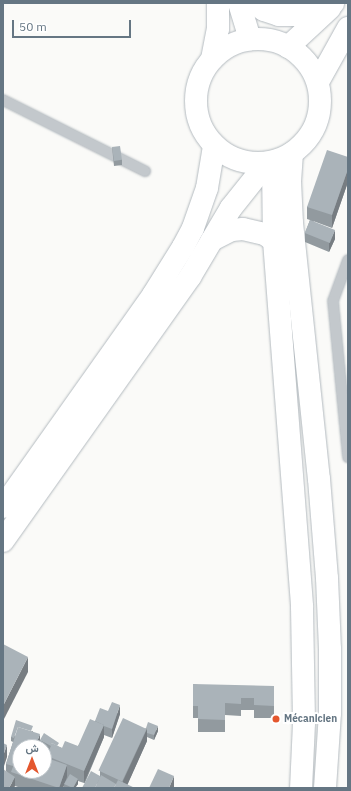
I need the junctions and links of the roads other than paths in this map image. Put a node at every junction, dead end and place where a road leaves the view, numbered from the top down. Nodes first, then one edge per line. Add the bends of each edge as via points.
1 (218, 3) edge
2 (239, 3) edge
3 (253, 3) edge
4 (332, 3) edge
5 (336, 3) edge
6 (297, 8) edge
7 (348, 28) edge
8 (250, 39) junction
9 (288, 46) junction
10 (212, 59) junction
11 (318, 82) junction
12 (3, 100) edge
13 (214, 146) junction
14 (292, 154) junction
15 (270, 162) junction
16 (145, 172) dead end
17 (212, 240) junction
18 (274, 241) junction
19 (348, 260) edge
20 (348, 457) edge
21 (3, 507) edge
22 (3, 541) edge
23 (301, 788) edge
24 (325, 788) edge

1 - 10 main road via 218,29
2 - 8 main road
3 - 6 main road via 264,10 279,14 295,15
4 - 6 main road
5 - 9 main road
7 - 11 main road
8 - 9 main road via 270,40
8 - 10 main road via 223,49
9 - 11 main road via 306,62
10 - 13 main road via 198,82 195,96 199,123
11 - 14 main road via 320,109 317,122 311,134
12 - 16 lane
13 - 15 main road via 238,160 256,164
13 - 21 main road via 205,195 183,247 153,295
14 - 15 main road
14 - 24 main road via 292,223 327,578 330,713
15 - 17 main road via 231,208
15 - 18 main road
17 - 18 main road via 232,230 243,229 265,234
17 - 22 main road via 186,283
18 - 23 main road via 302,607 304,723
19 - 20 lane via 333,301

